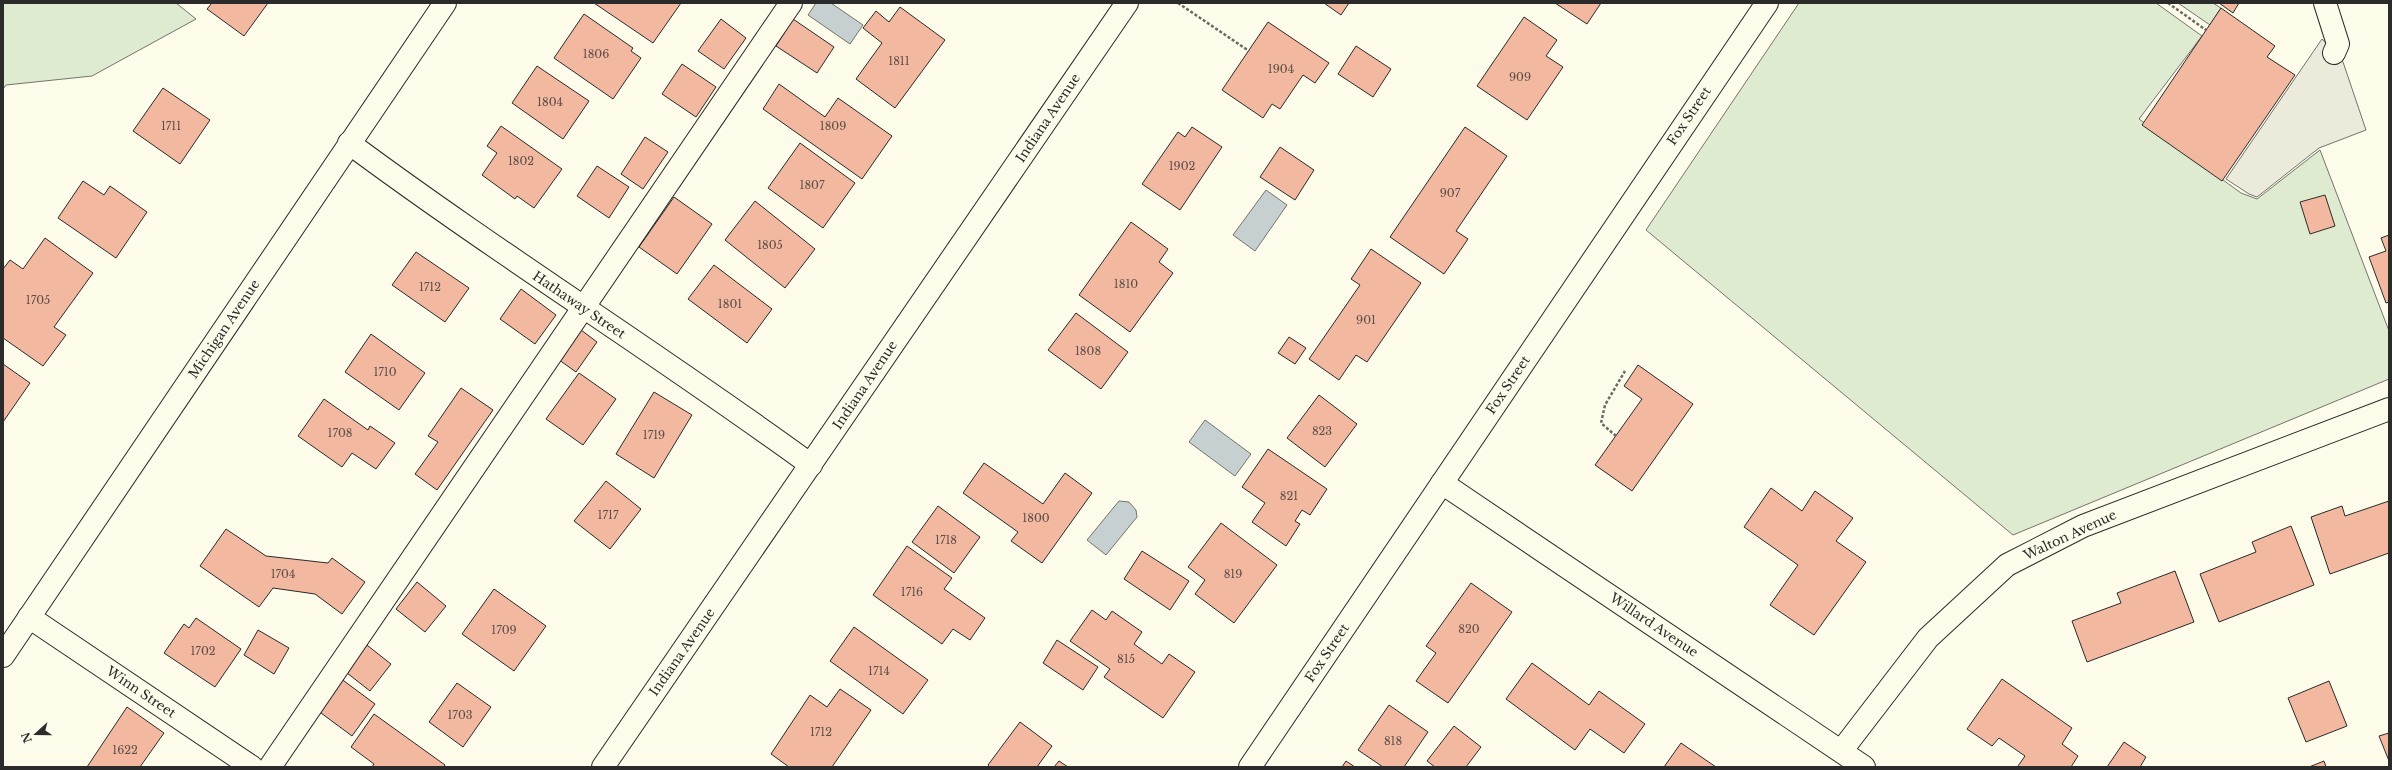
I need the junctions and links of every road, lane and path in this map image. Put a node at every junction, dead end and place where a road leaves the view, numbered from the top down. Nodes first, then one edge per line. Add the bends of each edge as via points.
1 (445, 3) edge
2 (791, 3) edge
3 (1127, 3) edge
4 (1178, 3) edge
5 (1767, 3) edge
6 (2168, 3) edge
7 (2325, 3) edge
8 (2206, 30) dead end
9 (1249, 51) dead end
10 (2334, 53) dead end
11 (349, 143) junction
12 (583, 307) junction
13 (1625, 371) dead end
14 (2389, 409) edge
15 (1616, 436) dead end
16 (811, 465) junction
17 (1442, 483) junction
18 (29, 617) junction
19 (3, 656) edge
20 (1842, 750) junction
21 (252, 767) edge
22 (270, 767) edge
23 (603, 767) edge
24 (1250, 767) edge
25 (1864, 767) edge

1 - 11 street, Michigan Avenue
2 - 12 street
3 - 16 street, Indiana Avenue
4 - 9 path
5 - 17 street, Fox Street
6 - 8 path
7 - 10 street via 2338,44
11 - 12 street, Hathaway Street
11 - 18 street, Michigan Avenue
12 - 16 street, Hathaway Street via 753,422
12 - 22 street
13 - 15 path via 1605,405 1601,423
14 - 20 street, Walton Avenue via 2083,526 2007,565 1928,638
16 - 23 street, Indiana Avenue
17 - 20 street, Willard Avenue
17 - 24 street, Fox Street
18 - 19 street, Michigan Avenue
18 - 21 street, Winn Street
20 - 25 street, Willard Avenue

